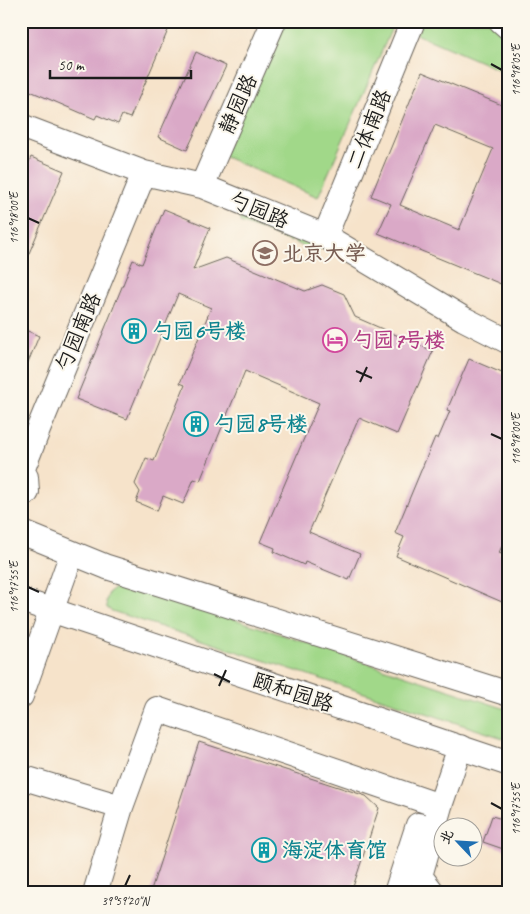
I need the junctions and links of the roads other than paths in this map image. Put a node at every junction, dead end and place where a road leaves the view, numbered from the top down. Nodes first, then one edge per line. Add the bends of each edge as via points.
1 (274, 21) edge
2 (413, 21) edge
3 (501, 21) edge
4 (509, 28) edge
5 (22, 128) edge
6 (144, 173) junction
7 (202, 186) junction
8 (325, 236) junction
9 (509, 342) edge
10 (27, 492) dead end
11 (21, 532) edge
12 (72, 552) junction
13 (21, 600) edge
14 (52, 611) junction
15 (509, 694) edge
16 (21, 696) edge
17 (460, 747) junction
18 (509, 764) edge
19 (21, 777) edge
20 (433, 803) junction
21 (122, 807) junction
22 (95, 893) edge
23 (396, 893) edge
24 (434, 893) edge

1 - 7 street, 静园路
2 - 8 street, 二体南路
3 - 4 street
5 - 6 street, 勺园路
6 - 7 street, 勺园路
6 - 10 street, 勺园南路 via 41,420 22,472 26,477
7 - 8 street, 勺园路
8 - 9 street, 勺园路
11 - 12 street
12 - 14 street
12 - 15 street via 107,567
13 - 14 street, 颐和园路
14 - 16 street
14 - 17 street, 颐和园路
17 - 18 street, 颐和园路
17 - 20 street
19 - 21 street
20 - 21 street via 157,709
20 - 23 street
20 - 24 street via 420,876
21 - 22 street

